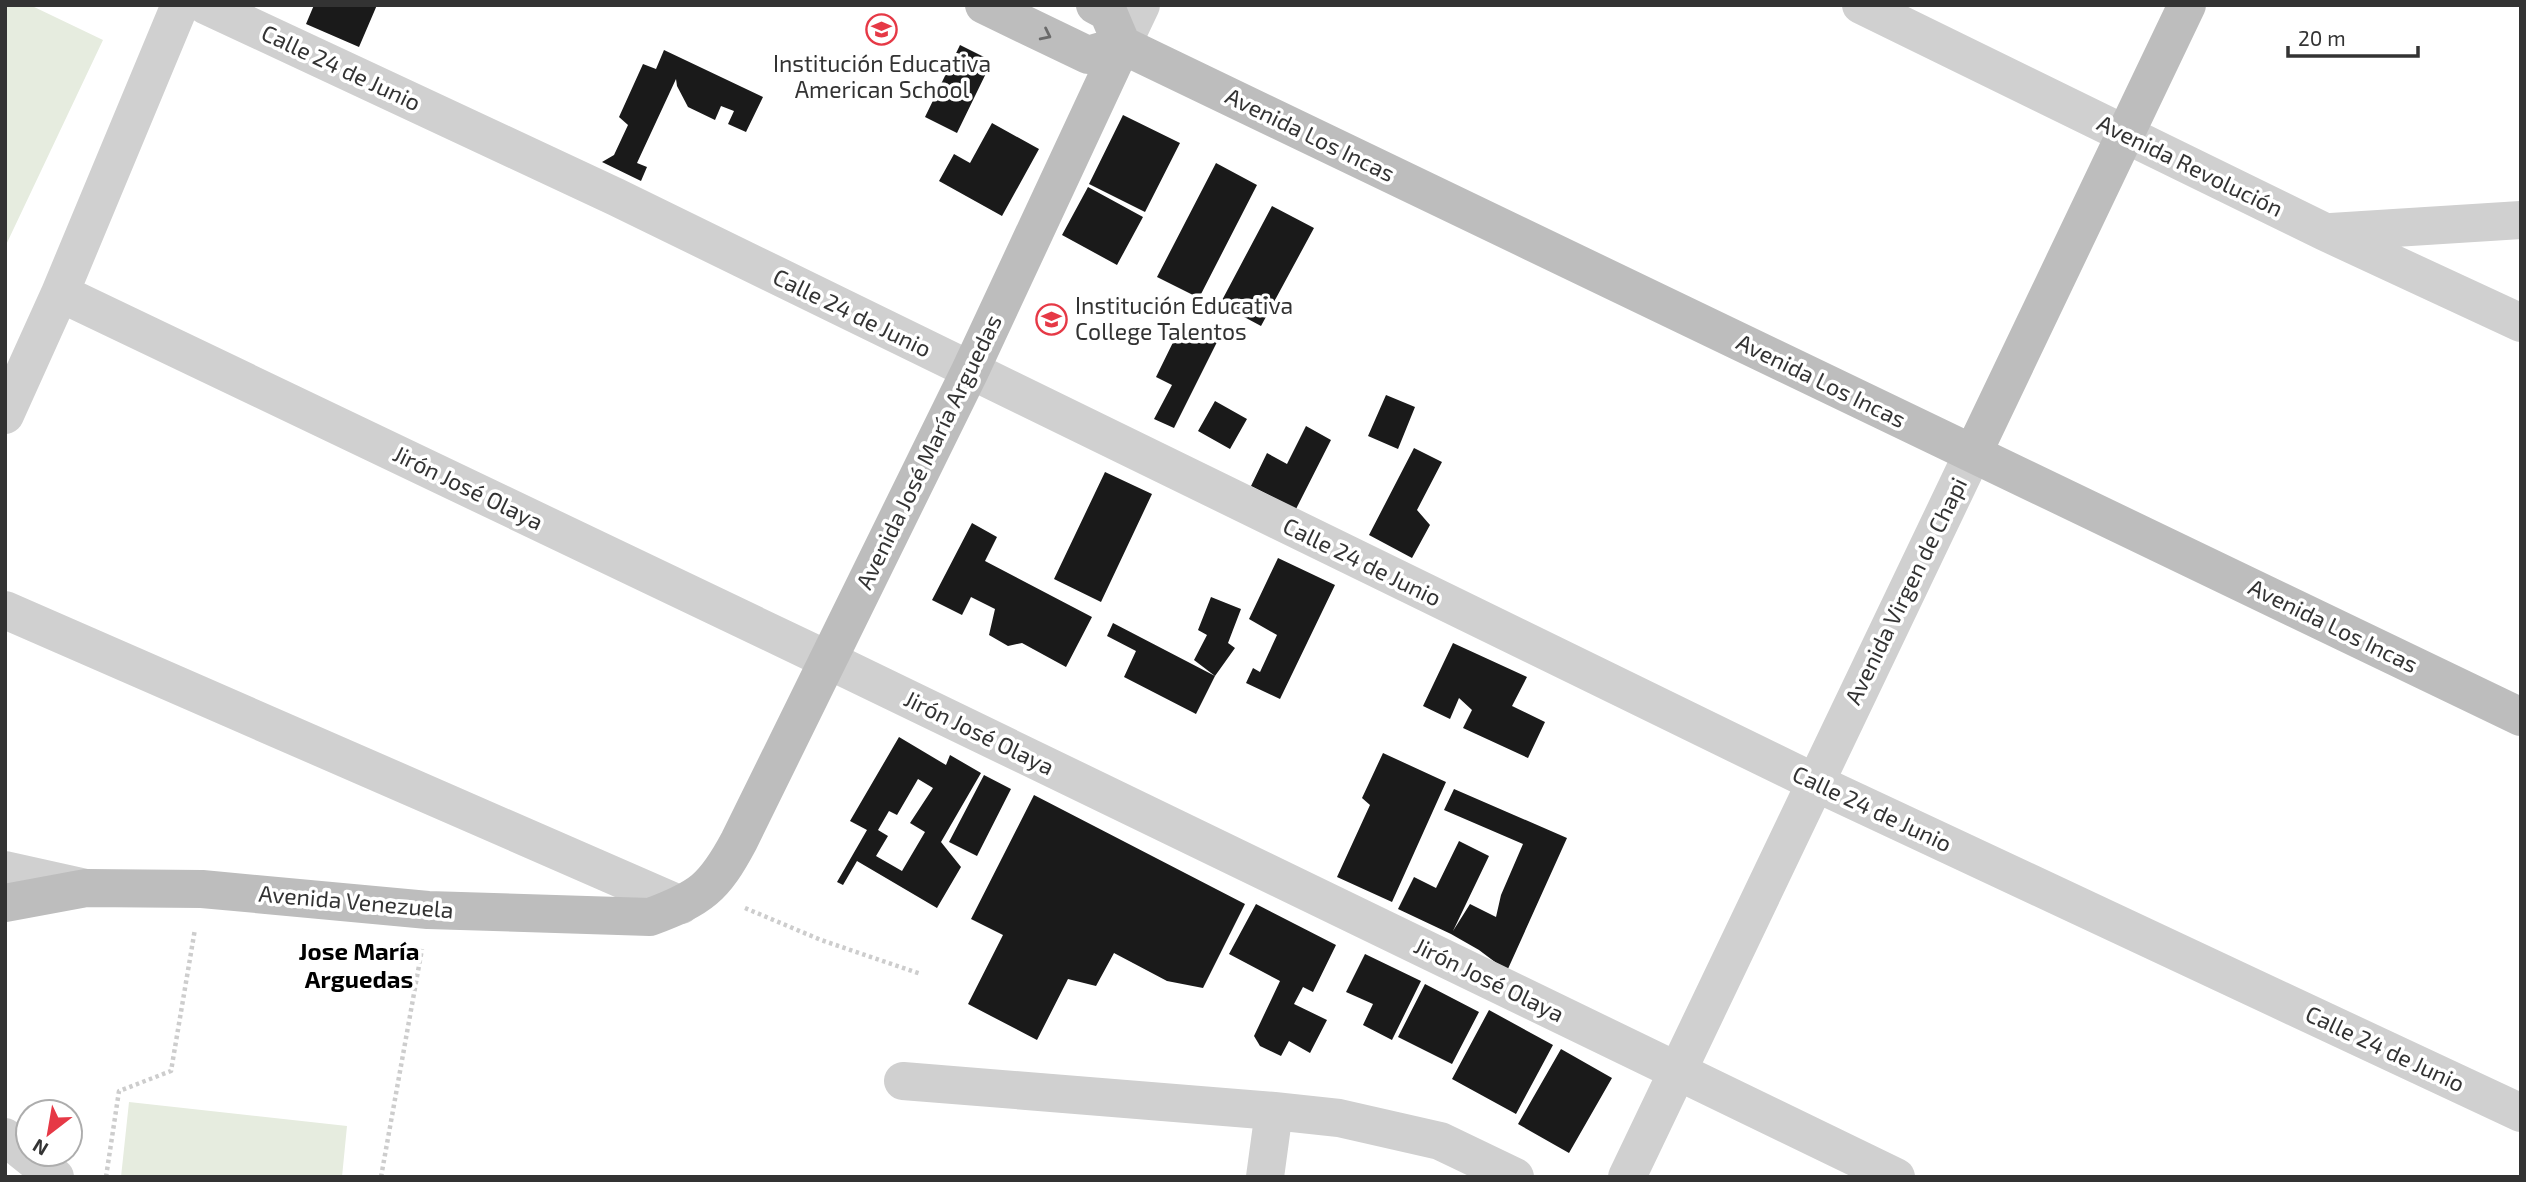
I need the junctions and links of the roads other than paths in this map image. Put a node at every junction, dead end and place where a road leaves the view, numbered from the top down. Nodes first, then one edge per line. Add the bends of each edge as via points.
1 (180, 5) edge
2 (205, 5) edge
3 (984, 5) edge
4 (1095, 5) edge
5 (1141, 5) edge
6 (1861, 5) edge
7 (2187, 5) edge
8 (1122, 45) junction
9 (2125, 134) junction
10 (2521, 220) edge
11 (2325, 232) junction
12 (60, 293) junction
13 (2521, 323) edge
14 (970, 371) junction
15 (5, 415) edge
16 (1972, 453) junction
17 (5, 610) edge
18 (828, 660) junction
19 (2521, 717) edge
20 (1814, 782) junction
21 (5, 870) edge
22 (86, 888) junction
23 (692, 898) junction
24 (5, 904) edge
25 (1678, 1071) junction
26 (903, 1081) dead end
27 (1274, 1111) junction
28 (2521, 1113) edge
29 (5, 1136) edge
30 (55, 1177) edge
31 (1265, 1177) edge
32 (1515, 1177) edge
33 (1627, 1177) edge
34 (1896, 1177) edge

1 - 12 street
2 - 14 street, Calle 24 de Junio via 615,197
3 -> 8 street via 1087,55
4 - 8 street via 1108,12
5 - 8 street, Avenida José María Arguedas
6 - 9 street, Avenida Revolución
7 - 9 street, Avenida Virgen de Chapi
8 - 14 street, Avenida José María Arguedas
8 - 16 street, Avenida Los Incas
9 - 11 street, Avenida Revolución
9 - 16 street, Avenida Virgen de Chapi
10 - 11 street
11 - 13 street, Avenida Revolución
12 - 15 street
12 - 18 street, Jirón José Olaya
14 - 18 street, Avenida José María Arguedas
14 - 20 street, Calle 24 de Junio
16 - 19 street, Avenida Los Incas
16 - 20 street, Avenida Virgen de Chapi
17 - 23 street
18 - 23 street, Avenida José María Arguedas via 724,870
18 - 25 street, Jirón José Olaya
20 - 25 street, Avenida Virgen de Chapi
20 - 28 street, Calle 24 de Junio
21 - 22 street
22 - 23 street, Avenida Venezuela via 202,889 428,910 650,916
22 - 24 street, Avenida Venezuela
25 - 33 street, Avenida Virgen de Chapi
25 - 34 street, Jirón José Olaya
26 - 27 street
27 - 31 street
27 - 32 street via 1339,1118 1440,1141
29 - 30 street

